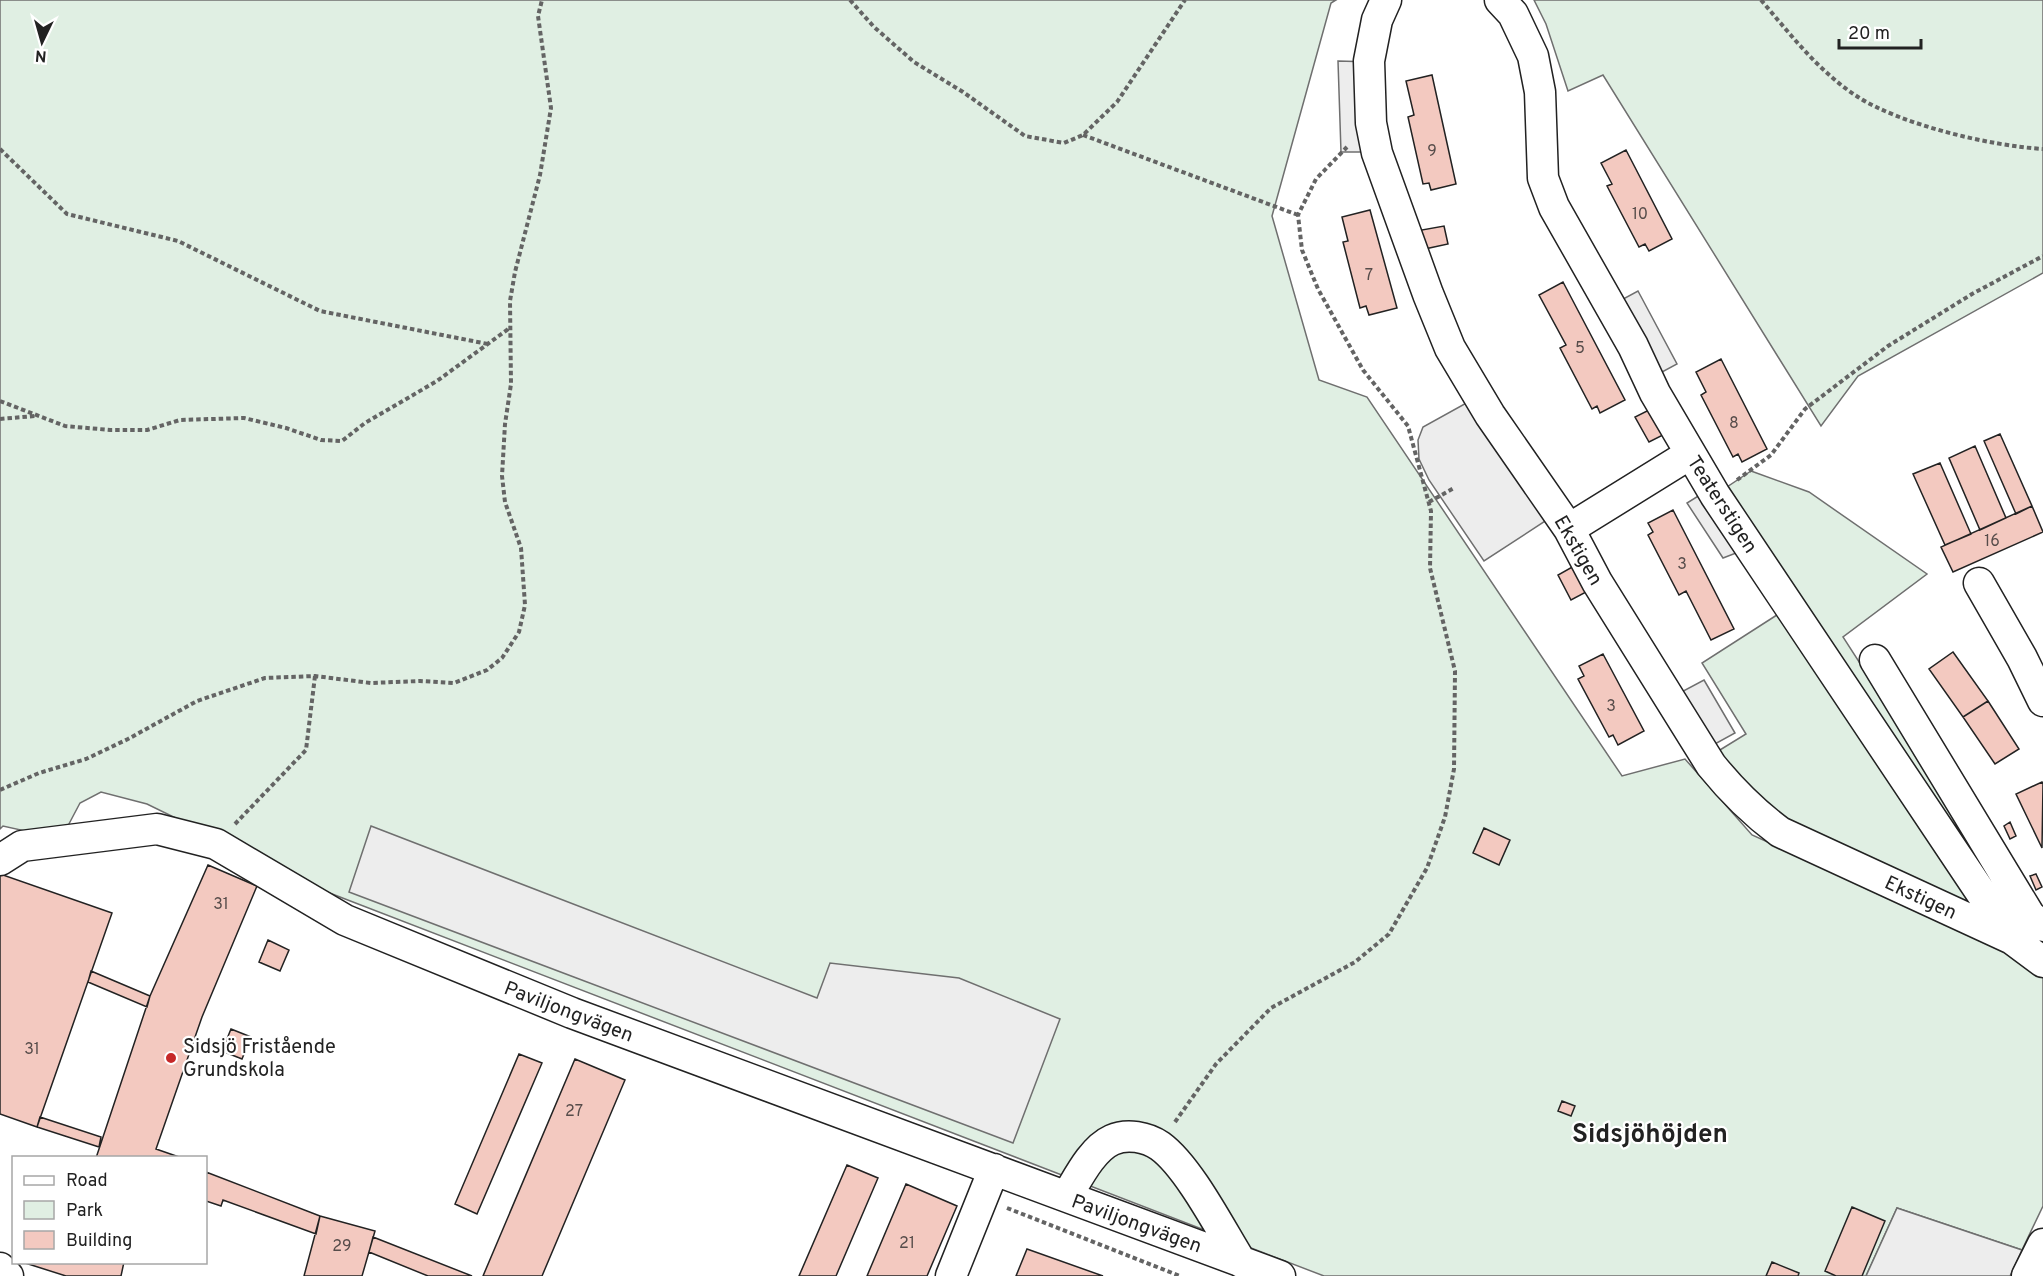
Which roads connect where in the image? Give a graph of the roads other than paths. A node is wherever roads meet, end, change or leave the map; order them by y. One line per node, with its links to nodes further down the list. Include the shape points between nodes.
1 (1386, 0): 4 (street, Ekstigen, via 1377,20 1369,61 1371,123 1377,153 1449,348 1490,415)
2 (1500, 0): 3 (street, Teaterstigen, via 1513,14 1533,56 1540,92 1543,178 1554,207)
3 (1690, 454): 4 (street); 9 (street, Teaterstigen, via 1715,495)
4 (1569, 528): 9 (street, Ekstigen, via 1597,582 1711,765 1748,807 1780,832)
5 (1979, 583): 7 (street)
6 (1875, 660): 9 (street)
7 (2043, 701)
8 (0, 860): 11 (street, Paviljongvägen, via 22,846 157,829 216,844 355,924 572,1013)
9 (2028, 927): 10 (street, Teaterstigen)
10 (2043, 962)
11 (993, 1169): 12 (street, Paviljongvägen); 17 (street)
12 (1067, 1196): 14 (street, Paviljongvägen); 14 (street, via 1092,1156 1112,1140 1134,1135 1159,1145 1182,1168)
13 (2043, 1244): 19 (street)
14 (1241, 1262): 18 (street, Paviljongvägen)
15 (0, 1268): 16 (street)
16 (8, 1276)
17 (951, 1276)
18 (1280, 1276)
19 (2027, 1276)

